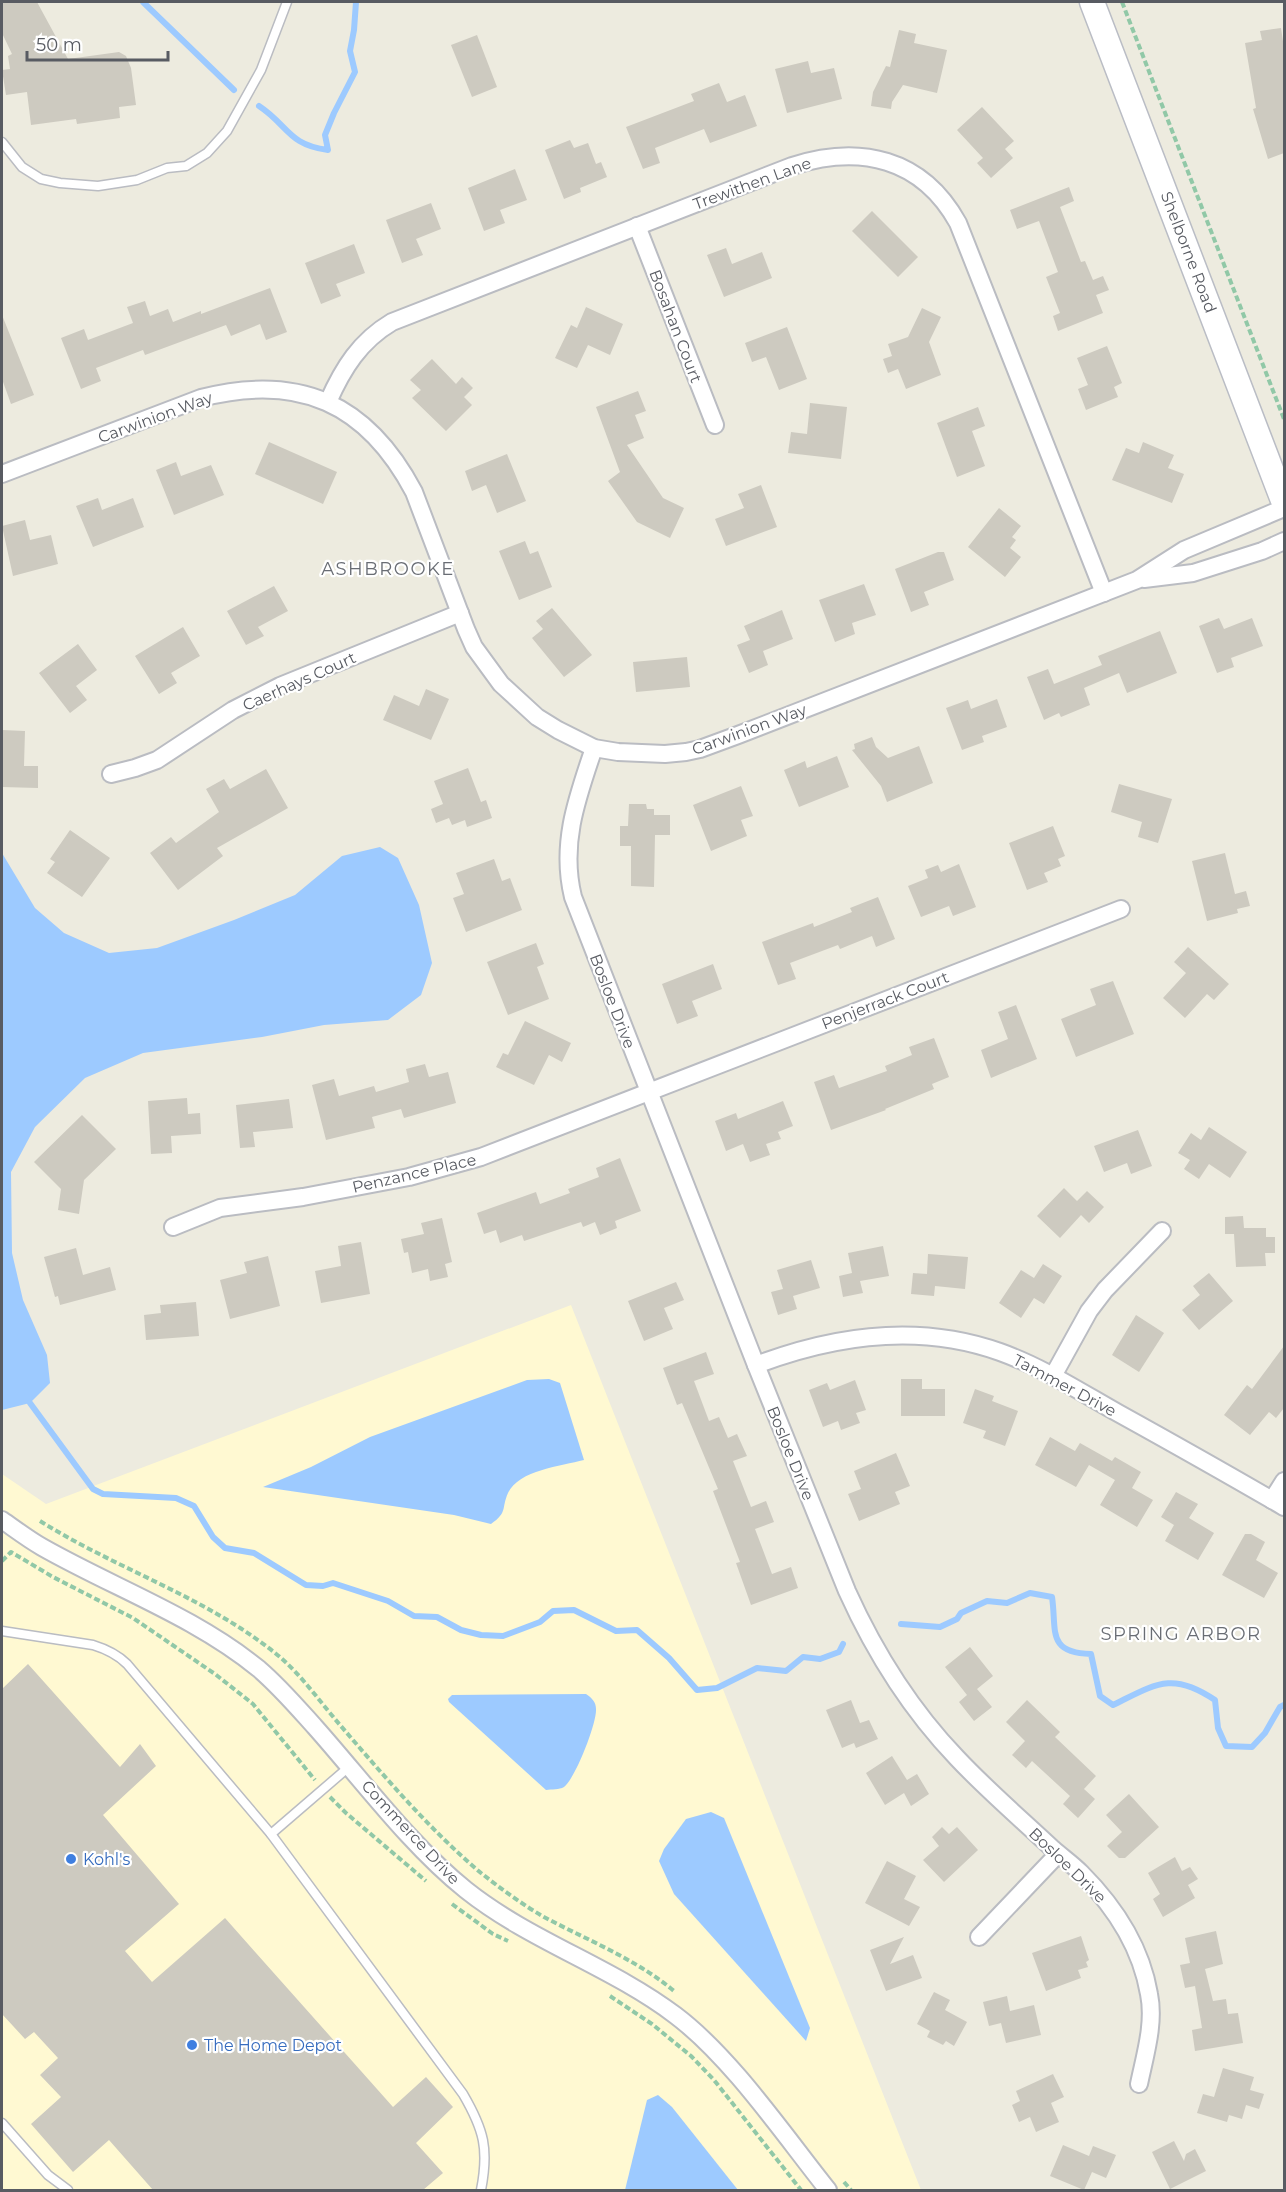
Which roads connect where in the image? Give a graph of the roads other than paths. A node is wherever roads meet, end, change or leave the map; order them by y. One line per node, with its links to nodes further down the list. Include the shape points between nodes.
1 (287, 2): 3 (lane, via 261,70 227,131 207,153 186,166 98,186 60,183 41,179 22,167)
2 (1092, 2): 8 (street, Shelborne Road)
3 (2, 142)
4 (637, 226): 5 (street, Trewithen Lane, via 392,322 354,353); 6 (street, Bosahan Court); 12 (street, Trewithen Lane, via 822,157 876,158 900,167 926,184 948,206 964,236)
5 (328, 402): 7 (street, Carwinion Way, via 307,394 273,390 216,394); 13 (street, Carwinion Way, via 378,439 406,477)
6 (715, 425)
7 (2, 474)
8 (1284, 503)
9 (1284, 508): 11 (street, Carwinion Way, via 1184,550)
10 (1284, 541): 11 (street, Carwinion Way, via 1193,573)
11 (1137, 580): 12 (street, Carwinion Way)
12 (1104, 593): 14 (street, Carwinion Way, via 700,749 665,754)
13 (460, 613): 14 (street, Carwinion Way, via 474,646 501,684 537,717); 15 (street, Caerhays Court, via 280,686 233,710 157,760)
14 (594, 748): 17 (street, Bosloe Drive, via 573,812 568,845 569,880)
15 (111, 774)
16 (1121, 909): 17 (street, Penjerrack Court)
17 (648, 1092): 18 (street, Penzance Place, via 482,1157 409,1177 220,1208); 20 (street, Bosloe Drive)
18 (173, 1227)
19 (1162, 1230): 21 (street, via 1125,1266 1089,1311)
20 (756, 1365): 21 (street, Tammer Drive, via 842,1339 923,1335 999,1352); 28 (street, Bosloe Drive, via 847,1592 886,1669 957,1758)
21 (1053, 1376): 23 (street, Tammer Drive)
22 (1284, 1481): 23 (street)
23 (1278, 1503)
24 (2, 1520): 26 (street, Commerce Drive, via 41,1547 165,1610 240,1654 284,1691)
25 (2, 1631): 27 (lane, via 93,1645 119,1656)
26 (350, 1766): 27 (lane); 34 (street, Commerce Drive, via 434,1861 467,1890 524,1929 630,1986 685,2024 730,2070)
27 (271, 1834): 33 (lane, via 471,2107 483,2134 486,2165)
28 (1058, 1854): 29 (street); 30 (street, Bosloe Drive, via 1079,1871 1111,1908 1139,1957 1149,1994 1151,2023)
29 (979, 1937)
30 (1139, 2084)
31 (2, 2123): 32 (lane, via 48,2175)
32 (68, 2190)
33 (481, 2190)
34 (828, 2190)

